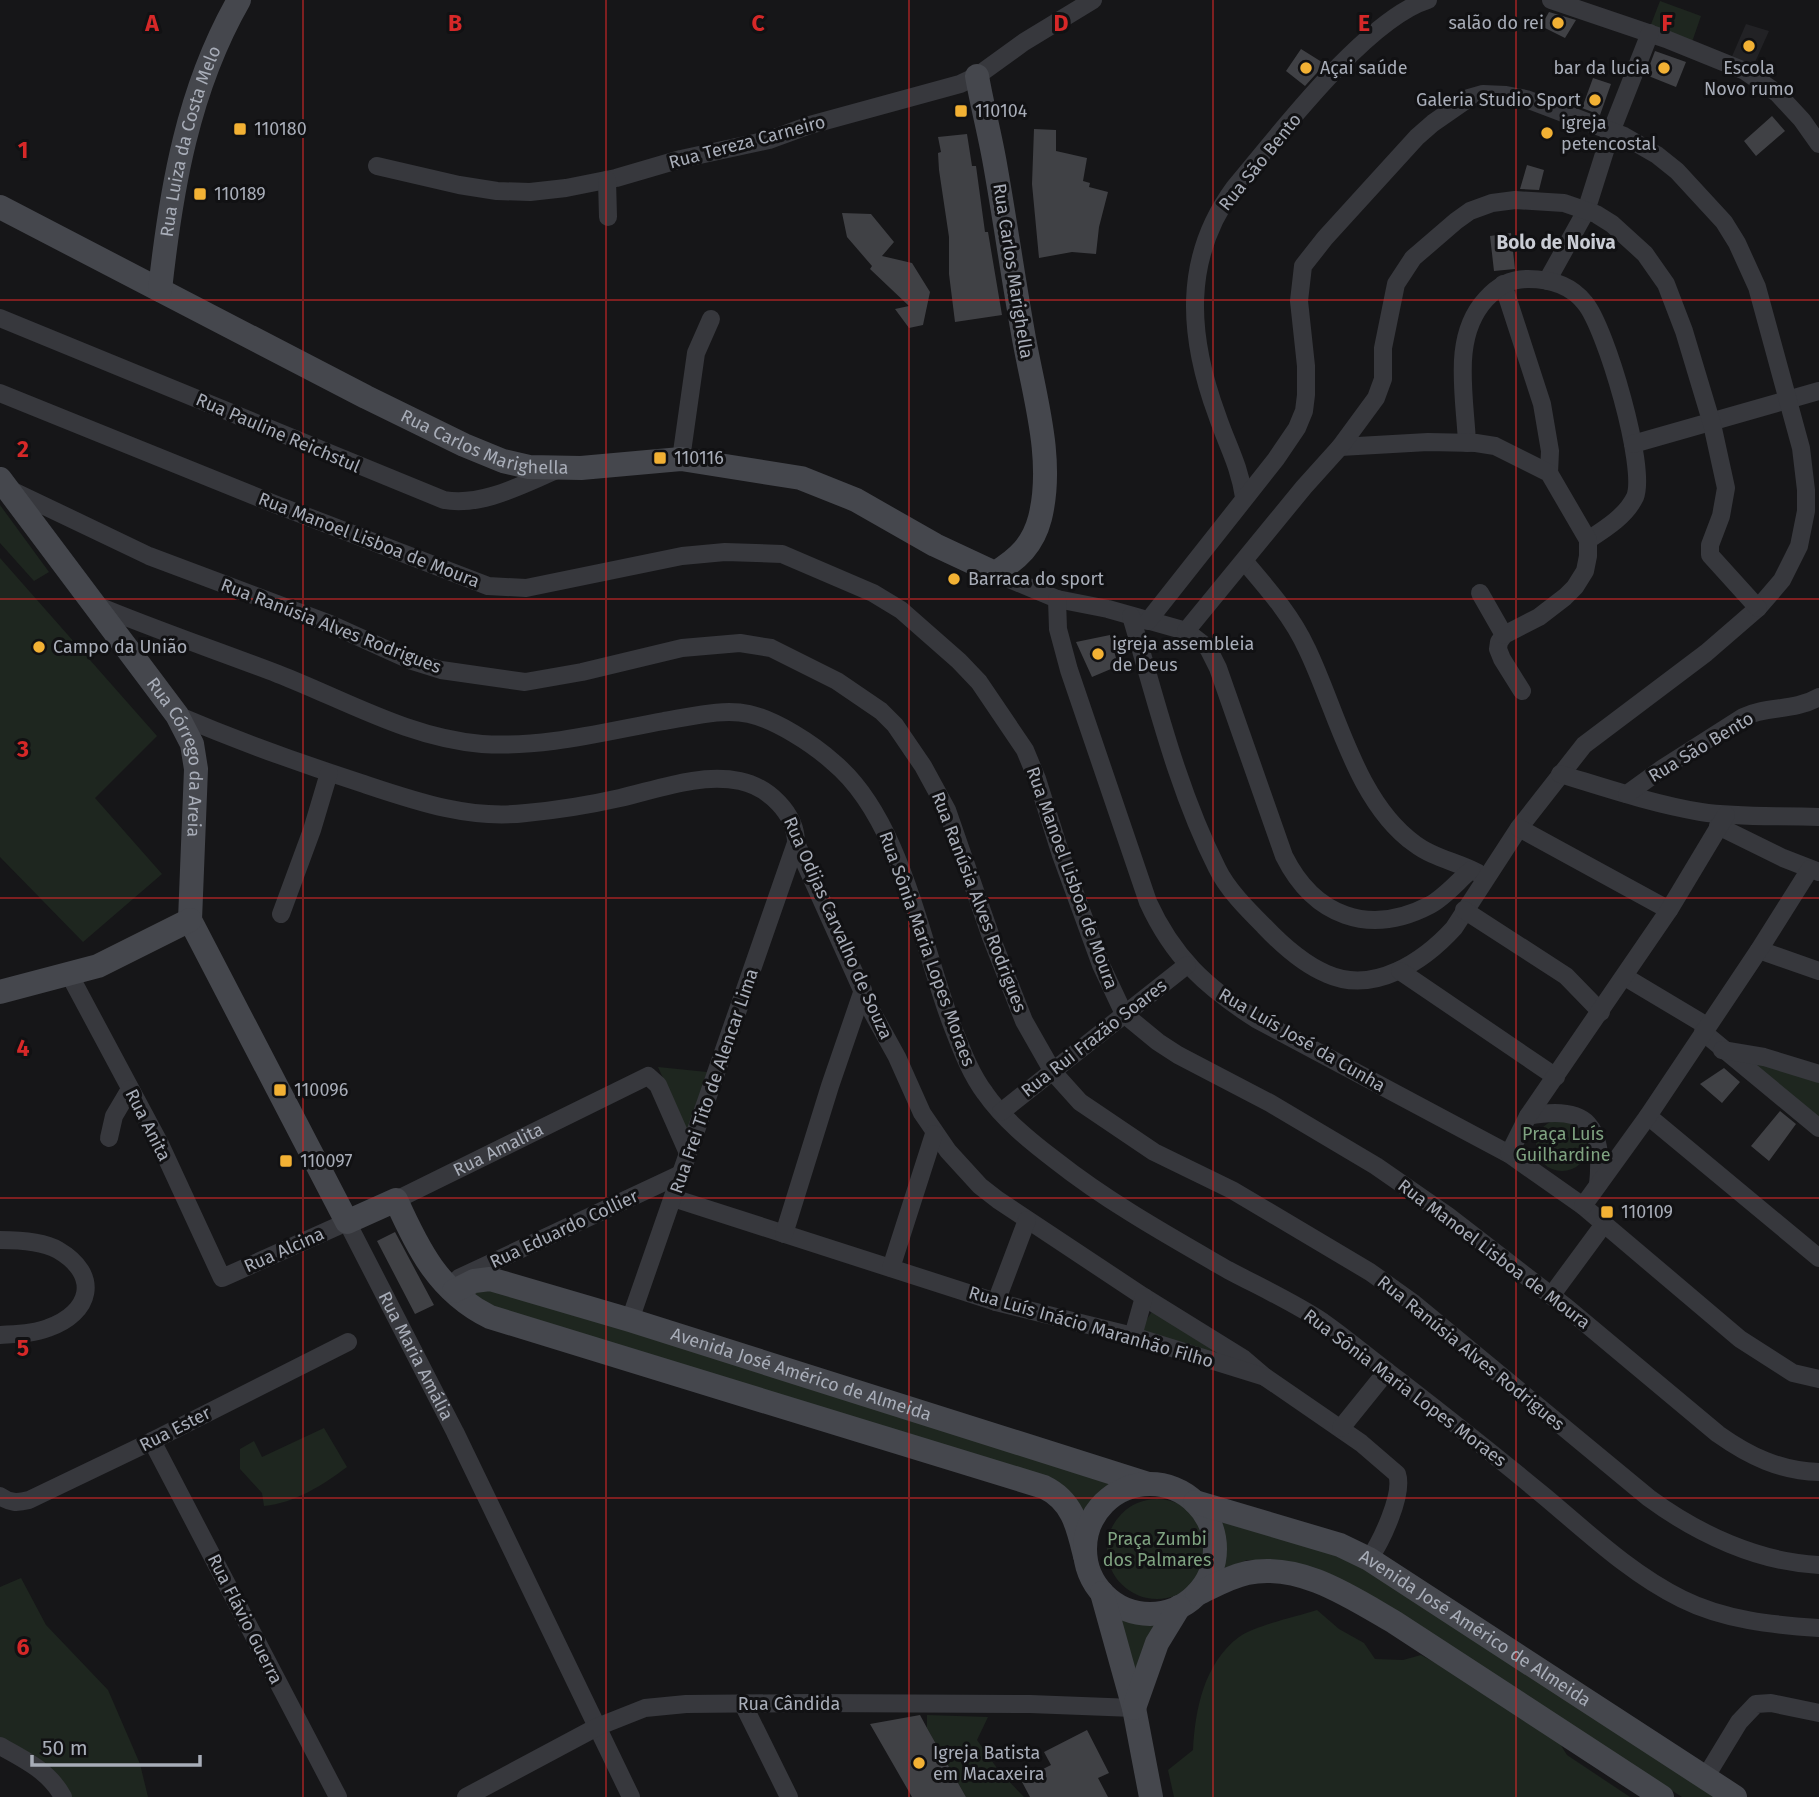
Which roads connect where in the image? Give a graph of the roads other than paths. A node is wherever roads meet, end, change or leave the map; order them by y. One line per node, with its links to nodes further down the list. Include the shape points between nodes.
1 (239, 0): 16 (street, Rua Luiza da Costa Melo, via 214,52 183,139)
2 (1093, 0): 6 (street, Rua Tereza Carneiro)
3 (1428, 0): 30 (street, Rua São Bento, via 1401,12 1344,62 1234,188 1200,251 1194,312 1198,346 1217,418 1238,465)
4 (1551, 0): 5 (street)
5 (1650, 33): 7 (street); 8 (street, via 1752,76 1777,93)
6 (977, 76): 10 (street, Rua Tereza Carneiro, via 769,140); 33 (street, Rua Carlos Marighella, via 1045,464 1040,518 1031,543 1015,561)
7 (1611, 132): 12 (street); 21 (street, via 1669,164 1724,222 1751,269); 30 (street, via 1526,99 1483,94 1457,105 1417,137 1303,266 1298,301 1306,366 1304,411 1288,442)
8 (1819, 144)
9 (377, 166): 10 (street, Rua Tereza Carneiro, via 497,191 530,192)
10 (607, 180): 13 (street)
11 (0, 207): 16 (street, Rua Carlos Marighella)
12 (1586, 211): 14 (street); 22 (street, via 1627,237 1666,284); 25 (street, via 1564,203 1492,203 1463,216 1413,258 1396,284 1376,398)
13 (608, 217)
14 (1548, 281): 15 (street, via 1521,279); 24 (street, via 1578,296 1592,315 1608,351)
15 (1503, 284): 23 (street, via 1476,310 1467,332 1463,360); 28 (street, via 1546,422)
16 (160, 289): 27 (street, Rua Carlos Marighella, via 464,445 515,464)
17 (0, 318): 27 (street, Rua Pauline Reichstul, via 444,500 509,491)
18 (711, 319): 26 (street, via 696,353)
19 (1819, 391): 21 (street)
20 (0, 393): 66 (street, Rua Manoel Lisboa de Moura, via 488,586 526,588 682,556 725,552 782,554 873,593 901,610 959,660 1025,750 1101,965)
21 (1787, 401): 22 (street); 37 (street, via 1801,448 1806,511 1792,565)
22 (1712, 424): 24 (street); 37 (street, via 1726,488 1710,555)
23 (1467, 443): 25 (street); 28 (street, via 1495,446)
24 (1633, 444): 31 (street, via 1638,472 1635,496 1620,516)
25 (1339, 447): 32 (street)
26 (681, 459): 27 (street, Rua Carlos Marighella); 33 (street, Rua Carlos Marighella, via 789,476 828,488)
27 (561, 468)
28 (1549, 473): 31 (street)
29 (4, 484): 36 (street, Rua Córrego da Areia); 69 (street, Rua Ranúsia Alves Rodrigues, via 149,556 442,670 525,682 725,643 771,648 807,664 881,711 923,766 947,810 1024,1021)
30 (1244, 497): 38 (street)
31 (1588, 540): 40 (street, via 1585,571 1575,587 1552,608)
32 (1245, 562): 39 (street); 52 (street, via 1282,606 1307,649 1376,801 1416,846)
33 (995, 573): 35 (street, Rua Carlos Marighella)
34 (1480, 593): 40 (street)
35 (1057, 599): 38 (street, Rua Carlos Marighella); 58 (street, Rua Luís José da Cunha, via 1058,629 1069,670 1148,902)
36 (93, 604): 43 (street, Rua Córrego da Areia); 73 (street, Rua Sônia Maria Lopes Moraes, via 434,737 533,744 734,712 781,727 835,763 879,821 964,1055 984,1093)
37 (1758, 608): 45 (street, via 1665,685 1596,734)
38 (1140, 619): 39 (street, Rua Carlos Marighella); 59 (street, via 1181,783 1218,871 1284,947 1328,975 1359,981)
39 (1186, 631): 52 (street, via 1214,658 1284,856 1316,899 1352,918 1390,921 1432,904)
40 (1504, 635): 41 (street, via 1498,649)
41 (1522, 691)
42 (1819, 697): 46 (street, Rua São Bento, via 1797,707 1743,717)
43 (177, 715): 44 (street, Rua Odijas Carvalho de Souza); 56 (street, Rua Córrego da Areia, via 192,744 196,769)
44 (329, 773): 50 (street, Rua Odijas Carvalho de Souza, via 444,809 509,815 582,806 701,779 741,781 765,792 786,811); 55 (street)
45 (1560, 774): 46 (street); 49 (street)
46 (1627, 794): 48 (street)
47 (1819, 817): 48 (street)
48 (1722, 820): 51 (street, via 1771,853); 54 (street)
49 (1519, 828): 52 (street); 54 (street)
50 (796, 843): 63 (street, Rua Odijas Carvalho de Souza); 79 (street, Rua Frei Tito de Alencar Lima)
51 (1814, 870): 57 (street)
52 (1479, 874): 53 (street)
53 (1464, 910): 59 (street, via 1441,942); 65 (street, via 1566,976)
54 (1669, 910): 62 (street)
55 (281, 914)
56 (190, 920): 61 (street, via 99,966); 87 (street, Rua Maria Amália)
57 (1759, 950): 60 (street); 67 (street)
58 (1187, 965): 66 (street, Rua Rui Frazão Soares); 80 (street, Rua Luís José da Cunha, via 1224,999 1256,1018)
59 (1400, 971): 71 (street)
60 (1819, 971)
61 (69, 974): 64 (street); 72 (street, Rua Anita)
62 (1625, 977): 65 (street); 67 (street)
63 (863, 990): 77 (street, Rua Odijas Carvalho de Souza); 89 (street)
64 (0, 992)
65 (1601, 1012): 71 (street)
66 (1124, 1014): 69 (street, Rua Rui Frazão Soares); 95 (street, Rua Manoel Lisboa de Moura, via 1178,1055 1376,1166)
67 (1705, 1029): 68 (street); 75 (street)
68 (1722, 1049): 70 (street); 76 (street)
69 (1053, 1072): 73 (street, Rua Rui Frazão Soares); 113 (street, Rua Ranúsia Alves Rodrigues, via 1080,1102 1119,1130 1338,1252 1412,1302 1649,1499 1689,1526 1744,1549 1795,1564)
70 (1819, 1074)
71 (1556, 1077): 74 (street)
72 (130, 1089): 78 (street, via 114,1116); 93 (street, Rua Anita)
73 (1001, 1112): 102 (street, Rua Sônia Maria Lopes Moraes, via 1031,1142 1083,1181 1320,1321)
74 (1528, 1116): 80 (street); 82 (street, via 1565,1112 1590,1128 1601,1156)
75 (1648, 1116): 82 (street); 91 (street)
76 (1819, 1128)
77 (934, 1134): 86 (street, Rua Odijas Carvalho de Souza, via 980,1186); 92 (street)
78 (109, 1138)
79 (688, 1153): 81 (street, Rua Frei Tito de Alencar Lima); 84 (street, Rua Amalita, via 650,1076)
80 (1509, 1154): 85 (street, Rua Luís José da Cunha)
81 (681, 1174): 83 (street, Rua Frei Tito de Alencar Lima); 94 (street, Rua Eduardo Collier)
82 (1598, 1188): 85 (street)
83 (673, 1198): 89 (street, Rua Luís Inácio Maranhão Filho); 98 (street, Rua Frei Tito de Alencar Lima)
84 (396, 1200): 87 (street, Rua Amalita); 94 (street, Avenida José Américo de Almeida, via 422,1255)
85 (1583, 1206): 88 (street, Rua Luís José da Cunha)
86 (1027, 1220): 96 (street, Rua Odijas Carvalho de Souza); 97 (street)
87 (347, 1222): 93 (street, Rua Alcina); 120 (street, Rua Maria Amália)
88 (1604, 1224): 95 (street); 104 (street, Rua Luís José da Cunha, via 1740,1339 1793,1373)
89 (784, 1234): 92 (street, Rua Luís Inácio Maranhão Filho)
90 (0, 1240): 99 (street, via 58,1250 76,1263 87,1287 77,1311 58,1324)
91 (1819, 1258)
92 (891, 1268): 97 (street, Rua Luís Inácio Maranhão Filho)
93 (222, 1278)
94 (450, 1288): 98 (street, Avenida José Américo de Almeida, via 490,1279); 111 (street, Avenida José Américo de Almeida, via 480,1312 507,1323 1044,1487 1069,1507)
95 (1551, 1296): 107 (street, Rua Manoel Lisboa de Moura, via 1739,1449 1767,1463)
96 (1144, 1297): 100 (street); 103 (street, Rua Odijas Carvalho de Souza)
97 (996, 1302): 100 (street, Rua Luís Inácio Maranhão Filho)
98 (630, 1320): 108 (street, Avenida José Américo de Almeida)
99 (0, 1335)
100 (1133, 1336): 103 (street, Rua Luís Inácio Maranhão Filho)
101 (348, 1342): 106 (street, Rua Ester)
102 (1387, 1371): 105 (street); 116 (street, Rua Sônia Maria Lopes Moraes, via 1600,1543 1675,1595 1731,1617)
103 (1265, 1377): 105 (street, Rua Luís Inácio Maranhão Filho)
104 (1819, 1379)
105 (1341, 1428): 112 (street, Rua Luís Inácio Maranhão Filho, via 1386,1462 1399,1480 1399,1493)
106 (152, 1441): 109 (street, Rua Ester, via 29,1500 9,1502); 124 (street, Rua Flávio Guerra)
107 (1819, 1472)
108 (1148, 1484): 110 (street, via 1165,1485); 111 (street, via 1130,1487 1100,1507 1086,1539)
109 (0, 1496)
110 (1195, 1502): 112 (street, Avenida José Américo de Almeida, via 1330,1542); 115 (street, via 1213,1530 1216,1547 1211,1572)
111 (1085, 1556): 114 (street)
112 (1369, 1559): 122 (street, Avenida José Américo de Almeida)
113 (1819, 1565)
114 (1102, 1593): 115 (street, via 1139,1613 1159,1613); 118 (street)
115 (1188, 1601): 118 (street, via 1157,1643); 129 (street, via 1230,1578 1262,1571 1319,1582 1394,1622)
116 (1819, 1629)
117 (743, 1704): 118 (street, Rua Cândida); 120 (street, Rua Cândida, via 645,1708); 127 (street)
118 (1133, 1708): 128 (street)
119 (1819, 1713): 122 (street, via 1756,1704 1739,1722)
120 (597, 1727): 125 (street, Rua Cândida); 126 (street, Rua Maria Amália)
121 (0, 1746): 123 (street, via 49,1777)
122 (1705, 1778): 130 (street, Avenida José Américo de Almeida)
123 (63, 1797)
124 (338, 1797)
125 (466, 1797)
126 (631, 1797)
127 (789, 1797)
128 (1151, 1797)
129 (1661, 1797)
130 (1735, 1797)

